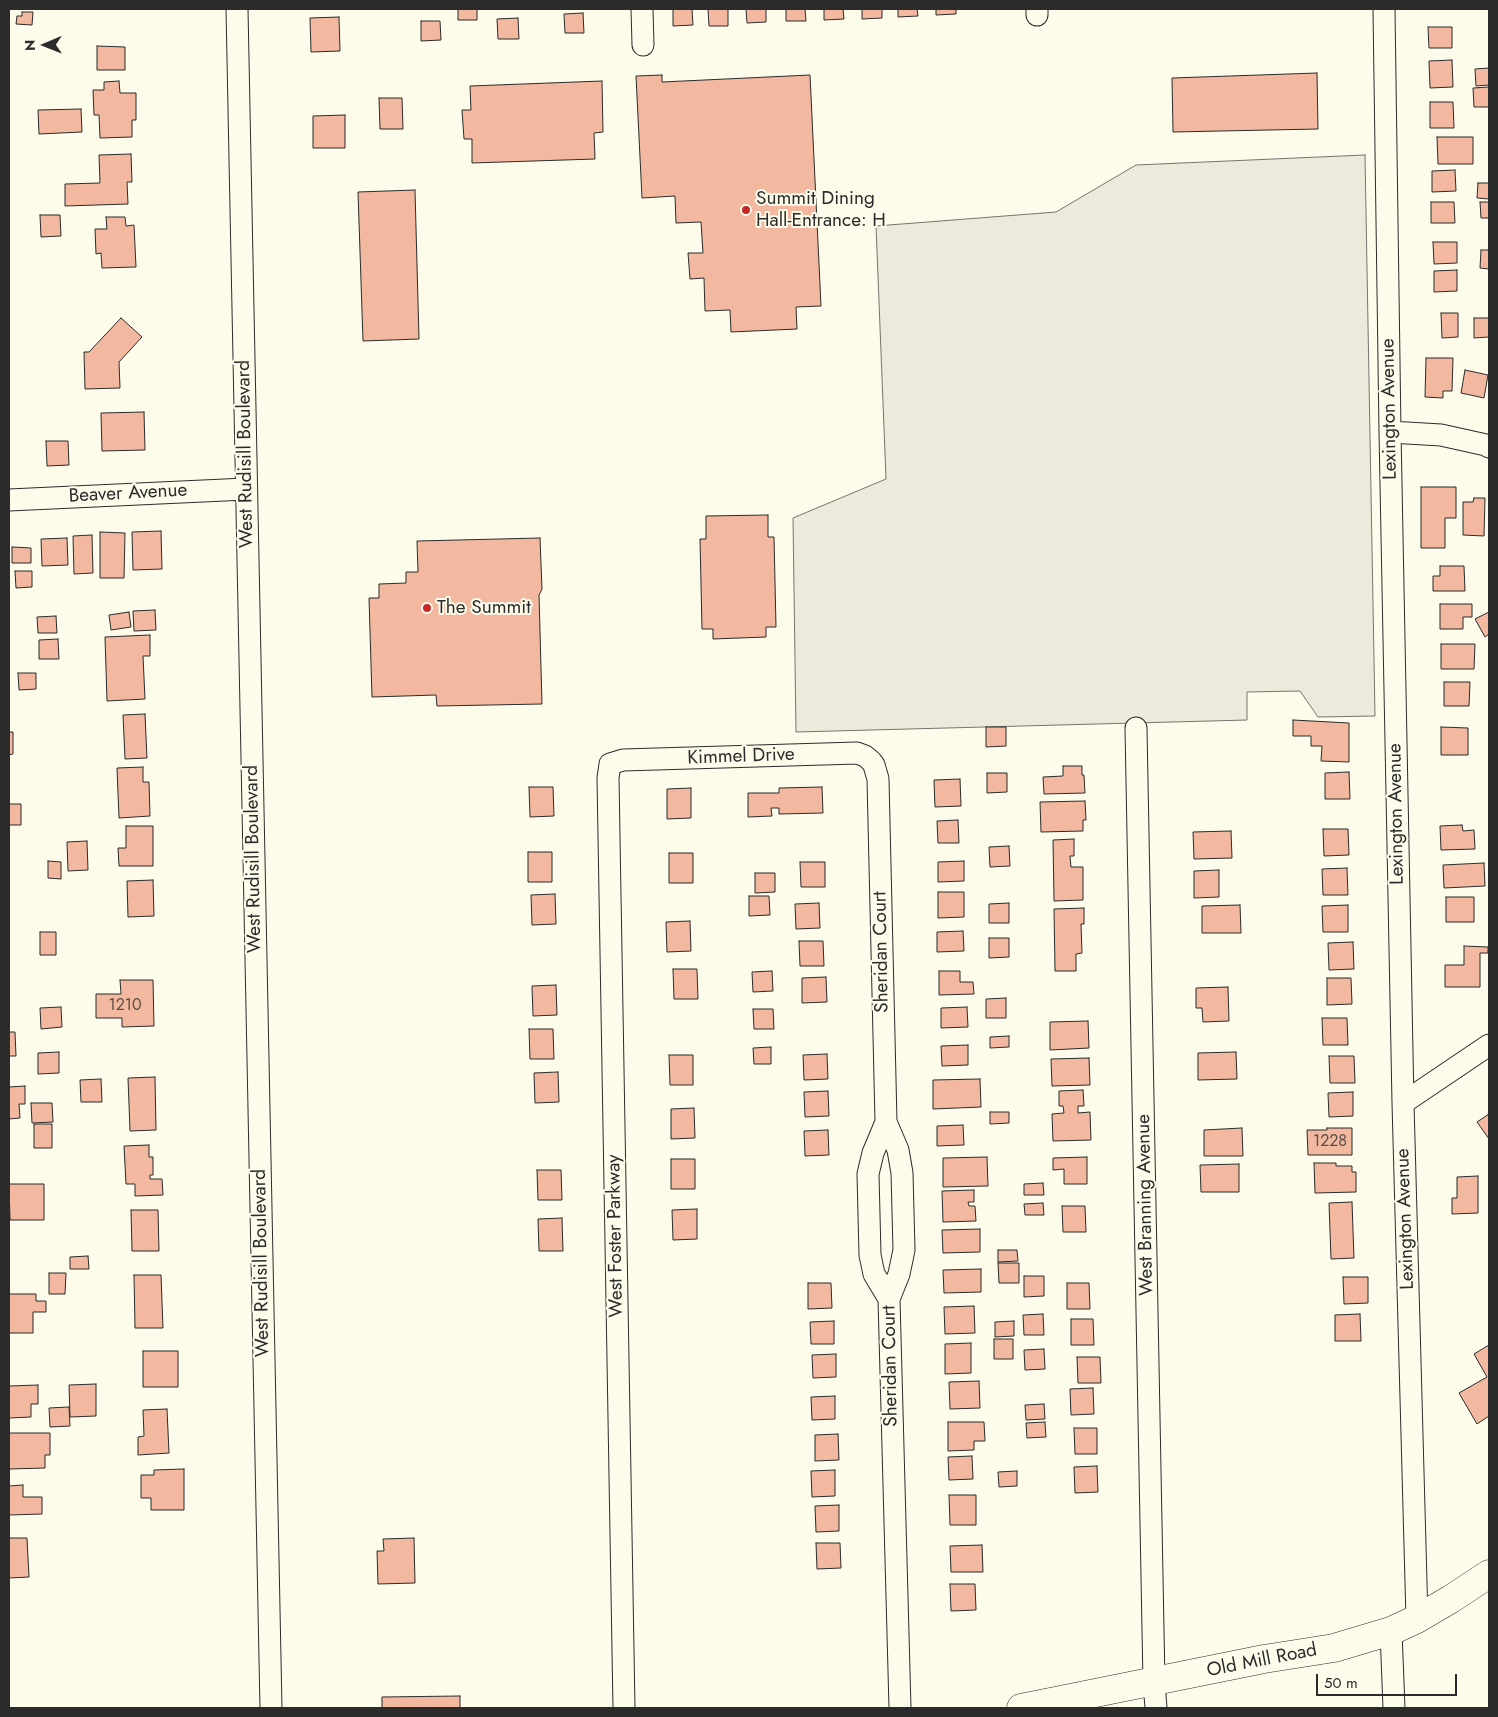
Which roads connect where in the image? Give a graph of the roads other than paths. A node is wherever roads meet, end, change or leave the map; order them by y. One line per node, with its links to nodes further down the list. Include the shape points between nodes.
1 (237, 9): 7 (street, West Rudisill Boulevard)
2 (642, 9): 4 (street)
3 (1384, 9): 5 (street, Lexington Avenue)
4 (643, 45)
5 (1390, 432): 6 (street, via 1441,435); 13 (street, Lexington Avenue)
6 (1489, 447)
7 (246, 489): 8 (street, Beaver Avenue); 21 (street, West Rudisill Boulevard)
8 (9, 500)
9 (1136, 728): 19 (street, West Branning Avenue)
10 (871, 761): 11 (street, Kimmel Drive, via 857,753 623,760); 14 (street, Sheridan Court, via 878,779)
11 (610, 764): 22 (street, West Foster Parkway, via 608,798)
12 (1489, 1045): 13 (street)
13 (1403, 1103): 17 (street, Lexington Avenue)
14 (886, 1122): 15 (street, Sheridan Court, via 898,1150 902,1173 904,1250 900,1274); 15 (street, via 868,1174 870,1254 874,1274)
15 (889, 1299): 23 (street, Sheridan Court)
16 (1489, 1574): 17 (main road, Old Mill Road)
17 (1417, 1619): 18 (main road, Old Mill Road)
18 (1390, 1632): 19 (main road, Old Mill Road, via 1334,1648); 26 (street)
19 (1154, 1682): 20 (main road, Old Mill Road); 25 (street, West Branning Avenue)
20 (1079, 1703): 24 (main road, Old Mill Road)
21 (271, 1708)
22 (624, 1708)
23 (900, 1708)
24 (1021, 1708)
25 (1156, 1708)
26 (1394, 1708)

